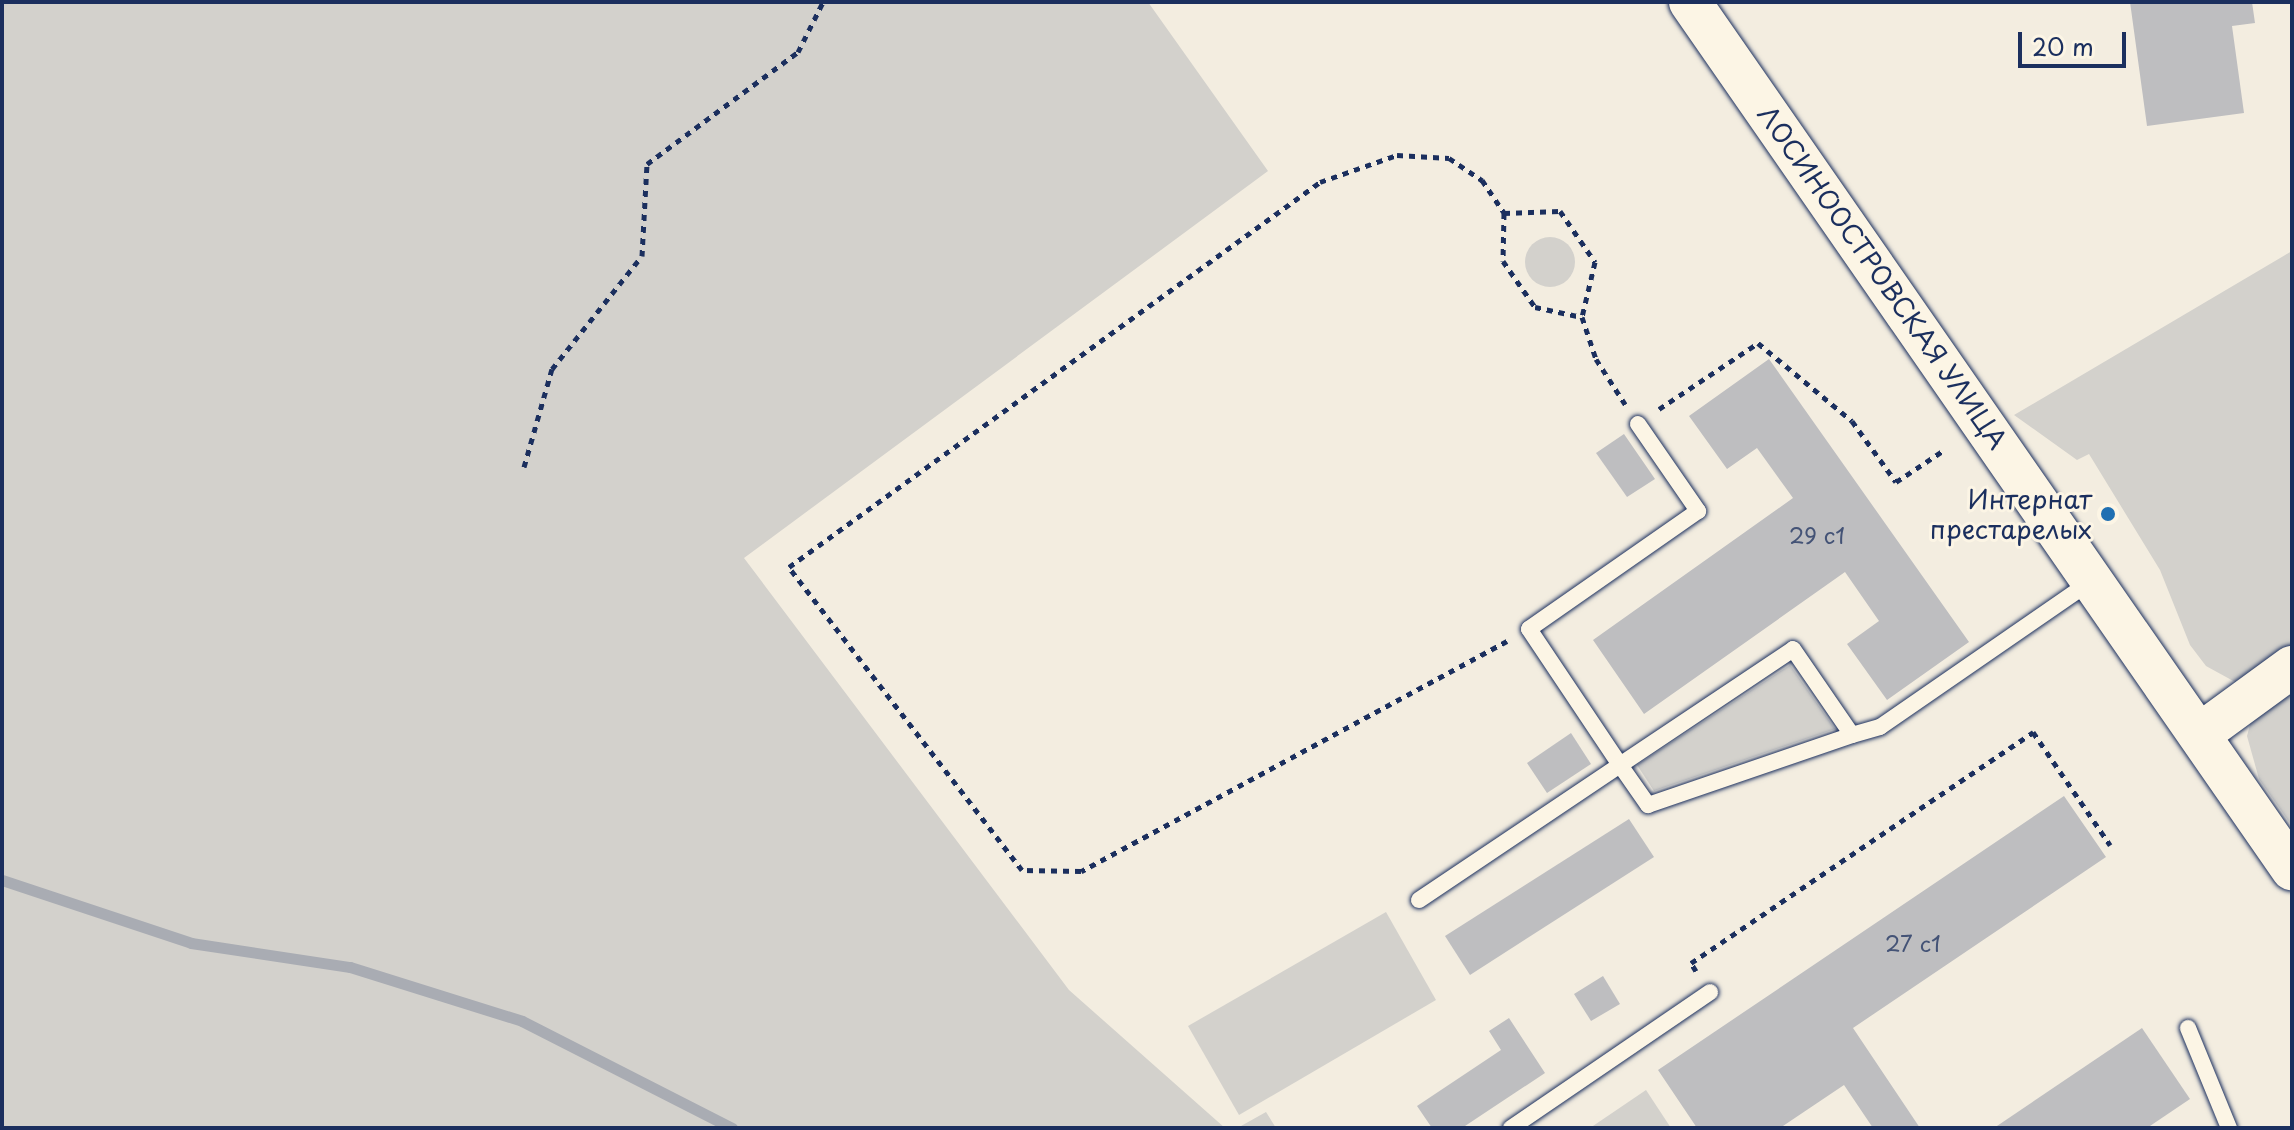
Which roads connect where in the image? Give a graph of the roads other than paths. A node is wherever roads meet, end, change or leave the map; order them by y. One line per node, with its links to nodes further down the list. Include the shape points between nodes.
1 (1690, 2): 3 (street, ЛОСИНООСТРОВСКАЯ УЛИЦА)
2 (1638, 424): 7 (lane, via 1698,511 1529,629)
3 (2094, 579): 5 (street, ЛОСИНООСТРОВСКАЯ УЛИЦА); 6 (lane, via 1880,727)
4 (2292, 667): 5 (street)
5 (2200, 734): 8 (street, ЛОСИНООСТРОВСКАЯ УЛИЦА)
6 (1852, 735): 7 (lane, via 1648,805); 7 (lane, via 1793,649)
7 (1620, 765): 9 (lane)
8 (2292, 869)
9 (1419, 900)
10 (1710, 992): 12 (lane)
11 (2188, 1028): 13 (lane)
12 (1511, 1128)
13 (2229, 1128)

